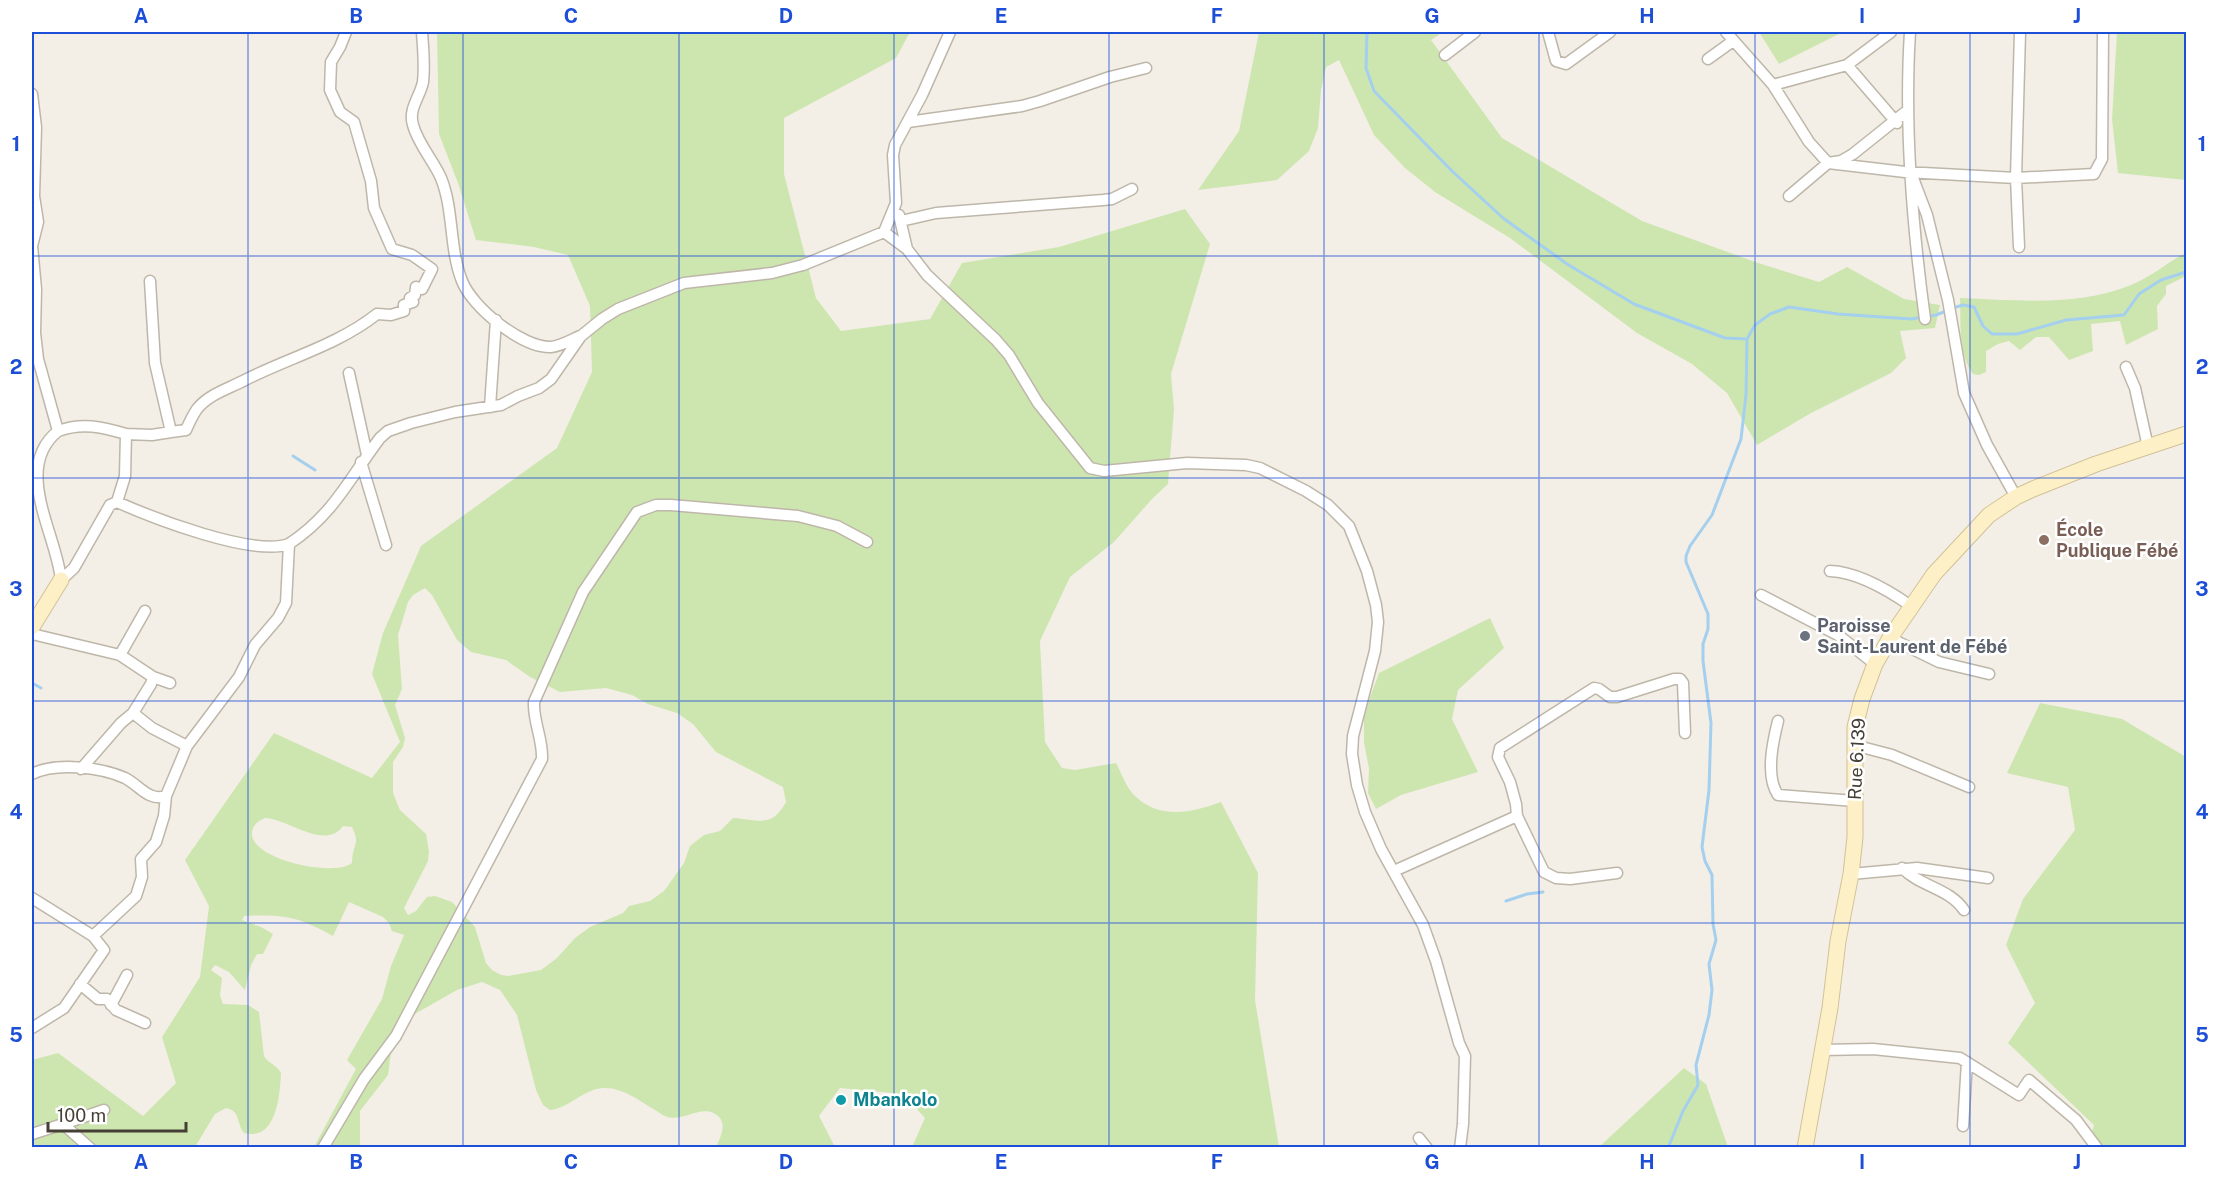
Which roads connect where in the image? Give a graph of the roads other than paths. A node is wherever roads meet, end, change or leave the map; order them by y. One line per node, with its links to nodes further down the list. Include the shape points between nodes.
1 (346, 32): 40 (street, via 330,62 330,90 340,112 354,122 371,181 374,208 392,249 412,255 432,269 422,289 416,287 410,298 412,303 404,305 404,311 377,314 330,343 222,390 198,409 186,430)
2 (422, 32): 34 (street, via 423,81 412,109 412,126 441,178 463,283)
3 (950, 32): 20 (street)
4 (1475, 32): 13 (street)
5 (1548, 32): 6 (street, via 1556,61 1566,64)
6 (1610, 32)
7 (1726, 32): 12 (street)
8 (1891, 32): 15 (street)
9 (1910, 32): 19 (street)
10 (2020, 32): 24 (street)
11 (2103, 32): 24 (street, via 2102,159 2094,174)
12 (1733, 41): 14 (street); 17 (street)
13 (1445, 55)
14 (1708, 59)
15 (1847, 65): 17 (street); 21 (street)
16 (1146, 68): 20 (street, via 1022,106)
17 (1773, 85): 22 (street, via 1809,142)
18 (32, 93): 39 (street, via 38,222 32,246 35,333 40,368)
19 (1908, 110): 21 (street); 23 (street)
20 (908, 122): 27 (street, via 893,155)
21 (1896, 122): 22 (street, via 1853,154)
22 (1828, 163): 23 (street); 26 (street)
23 (1911, 173): 24 (street); 33 (street, via 1914,241); 46 (street, via 1927,215 1964,393 1986,446)
24 (2016, 178): 30 (street)
25 (1132, 189): 28 (street, via 1112,199 936,213)
26 (1789, 196)
27 (896, 203): 28 (street); 29 (street)
28 (901, 221): 31 (street)
29 (885, 232): 31 (street); 35 (street, via 785,270 684,283 618,309)
30 (2019, 247)
31 (908, 249): 76 (street, via 927,275 996,340 1038,403 1090,468 1104,471 1187,463 1260,468 1328,505 1349,526 1367,571 1378,622 1352,754 1365,812)
32 (150, 281): 40 (street, via 155,363)
33 (1925, 319)
34 (496, 320): 35 (street, via 510,332 544,347); 38 (street)
35 (581, 336): 38 (street, via 539,388)
36 (2126, 367): 43 (street, via 2135,388)
37 (349, 373): 45 (street)
38 (490, 407): 45 (street, via 455,412 388,431)
39 (58, 431): 41 (street, via 84,425); 44 (street)
40 (171, 432): 41 (street)
41 (126, 434): 47 (street, via 124,476)
42 (2187, 434): 43 (street, Rue 6.139)
43 (2148, 447): 46 (street, Rue 6.139)
44 (36, 451): 52 (street, via 43,515)
45 (364, 459): 49 (street, via 330,510); 50 (street)
46 (2016, 497): 54 (street, Rue 6.139, via 1989,515 1953,552)
47 (117, 502): 49 (street, via 156,520 243,543 269,548); 52 (street, via 110,505 74,568)
48 (867, 542): 96 (street, via 837,526 798,516 671,505 656,505 637,512 583,592 534,702 542,759 396,1036 364,1079)
49 (289, 544): 68 (street, via 286,603 255,645 239,677)
50 (386, 545)
51 (1830, 571): 54 (street, via 1887,590)
52 (61, 580): 56 (street)
53 (1761, 595): 60 (street, via 1838,635)
54 (1911, 606): 58 (street, Rue 6.139)
55 (145, 611): 59 (street)
56 (32, 627)
57 (32, 634): 59 (street)
58 (1890, 638): 60 (street, Rue 6.139); 61 (street, via 1940,662)
59 (120, 655): 62 (street)
60 (1875, 664): 67 (street, Rue 6.139, via 1862,699)
61 (1989, 674)
62 (153, 677): 63 (street); 64 (street)
63 (170, 683)
64 (133, 713): 68 (street); 69 (street)
65 (1778, 721): 73 (street, via 1771,754 1773,784 1778,795)
66 (1685, 733): 74 (street, via 1680,679 1611,697 1594,688 1500,748 1498,757 1510,782)
67 (1854, 745): 71 (street, via 1930,769); 73 (street, Rue 6.139)
68 (187, 746): 72 (street)
69 (81, 769): 70 (street, via 53,767); 72 (street, via 112,774 157,798)
70 (32, 774)
71 (1970, 787)
72 (166, 796): 82 (street, via 156,843 141,858 142,877 136,896)
73 (1855, 801): 78 (street, Rue 6.139)
74 (1516, 816): 76 (street); 77 (street, via 1544,872 1550,876 1570,879)
75 (1902, 868): 78 (street); 79 (street); 81 (street, via 1953,897)
76 (1394, 871): 98 (street, via 1423,925 1465,1056)
77 (1617, 873)
78 (1851, 874): 88 (street, Rue 6.139)
79 (1988, 878)
80 (32, 898): 82 (street)
81 (1964, 910)
82 (93, 936): 84 (street, via 104,950)
83 (127, 975): 85 (street)
84 (80, 984): 85 (street); 87 (street, via 64,1008)
85 (111, 1005): 86 (street)
86 (145, 1023)
87 (32, 1028)
88 (1822, 1050): 89 (street, via 1874,1049 1951,1056); 99 (street, Rue 6.139)
89 (1967, 1062): 92 (street); 100 (street, via 2019,1095 2029,1080 2076,1120)
90 (104, 1110): 91 (street)
91 (63, 1124): 93 (street); 95 (street)
92 (1963, 1126)
93 (32, 1134)
94 (1419, 1138): 97 (street)
95 (90, 1148)
96 (323, 1148)
97 (1427, 1148)
98 (1460, 1148)
99 (1805, 1148)
100 (2097, 1148)

